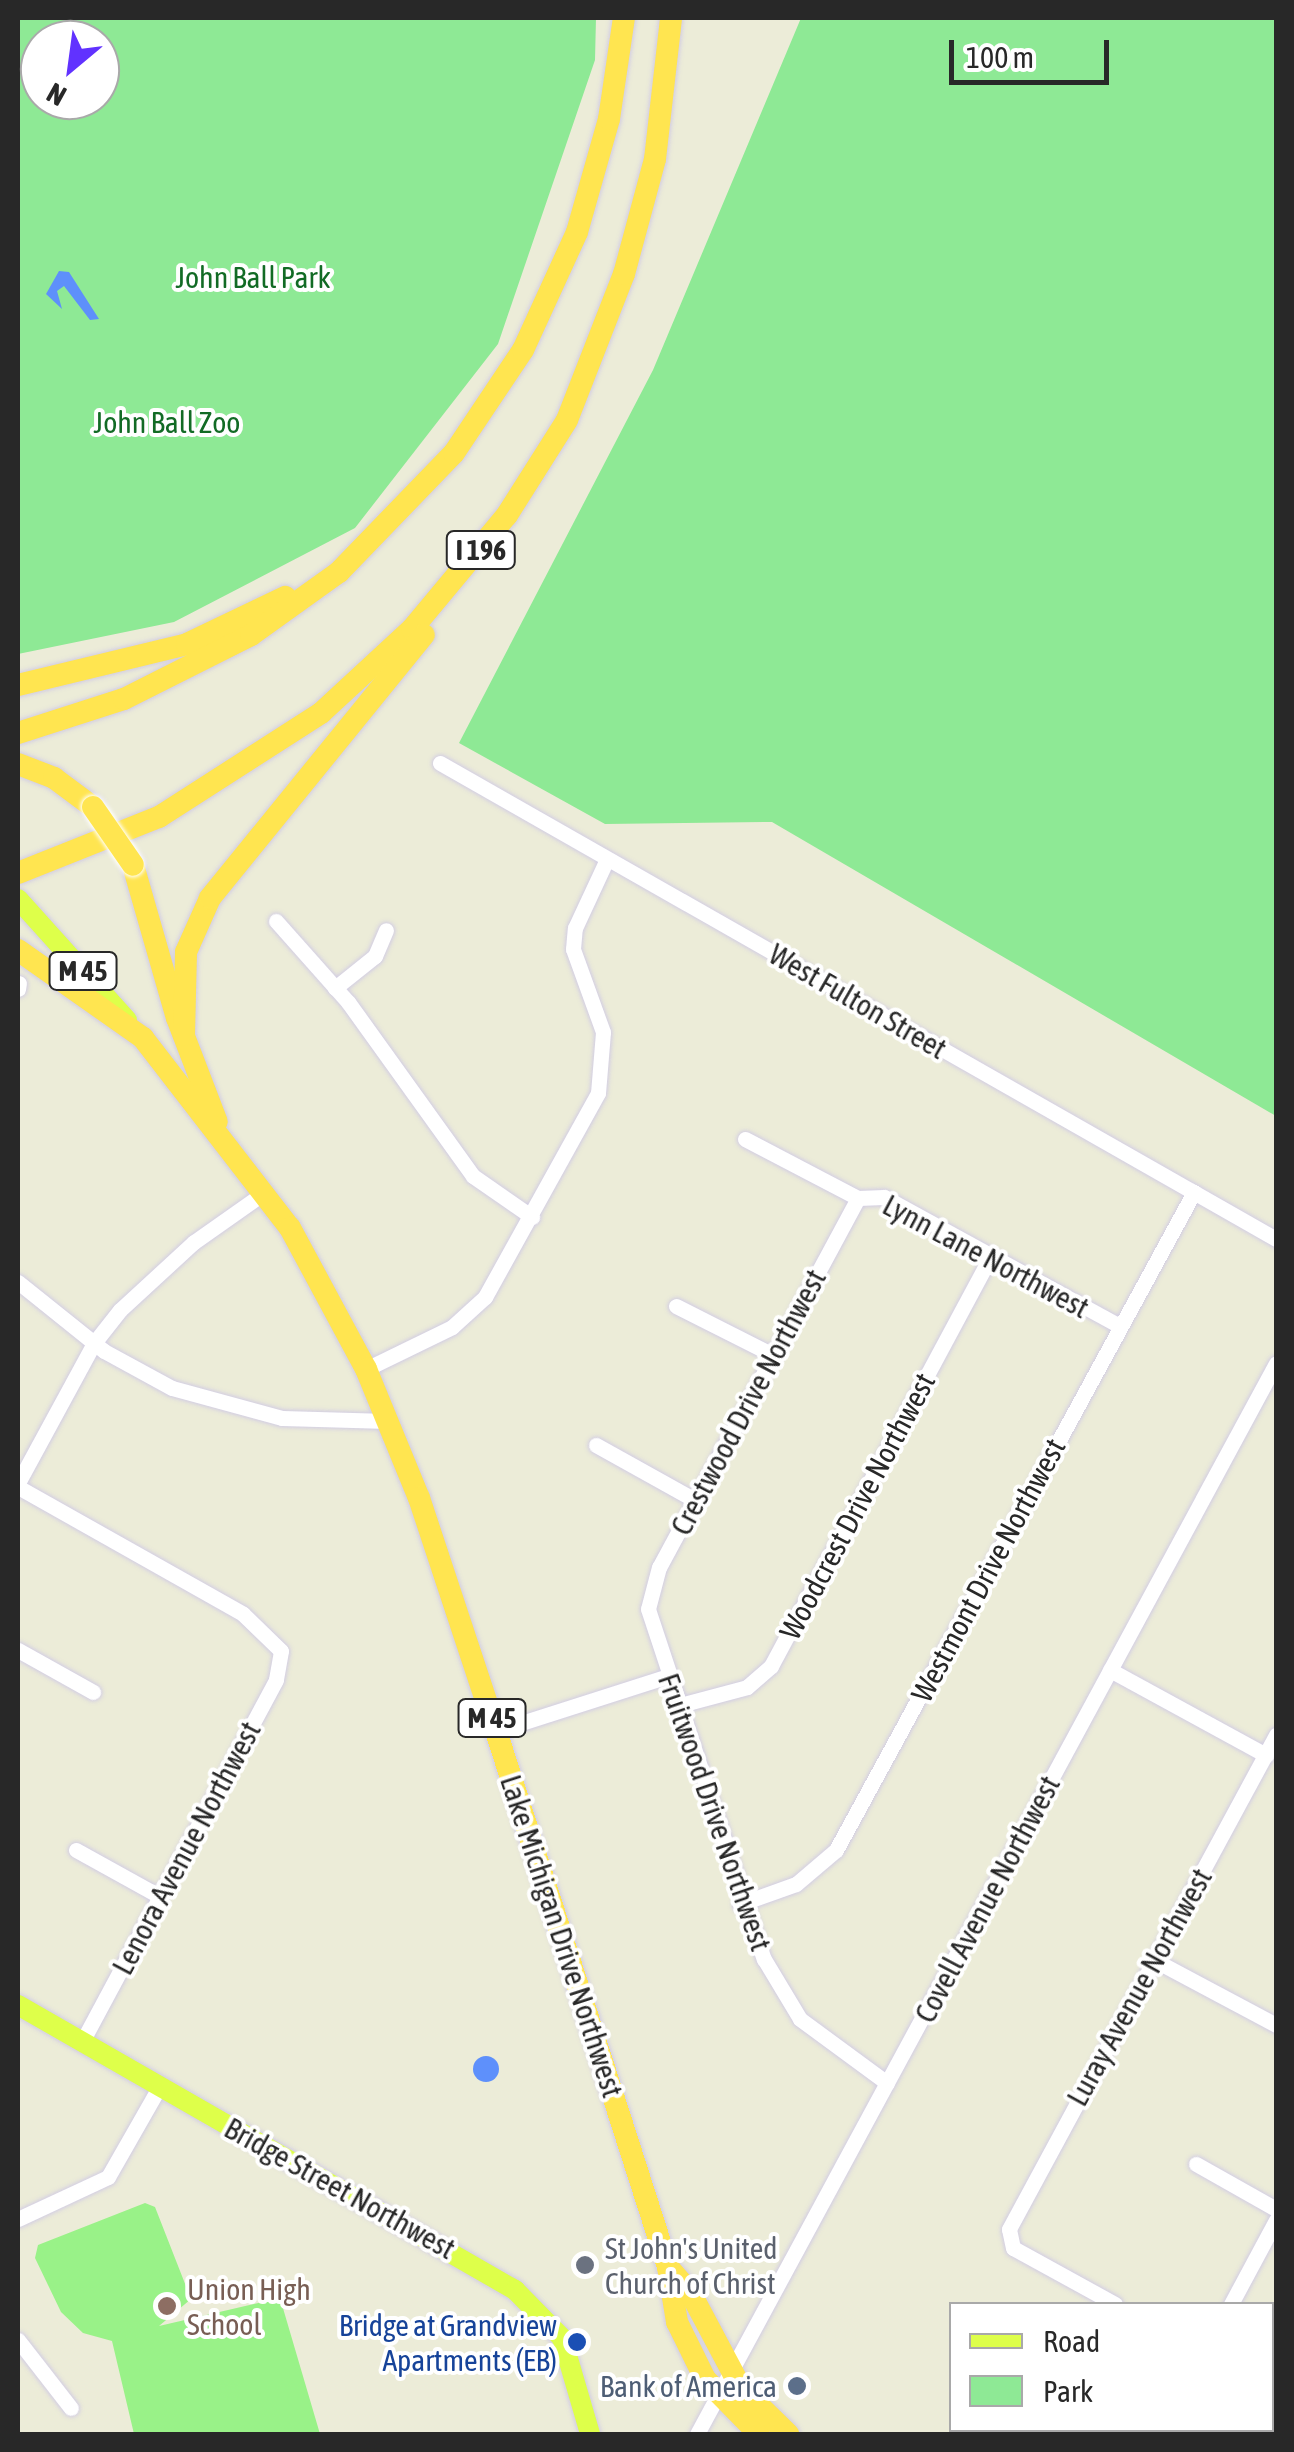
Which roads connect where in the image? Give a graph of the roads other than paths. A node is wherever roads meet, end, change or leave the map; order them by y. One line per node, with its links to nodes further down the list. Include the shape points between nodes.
1 (624, 18): 4 (highway, I 196, via 598,164 554,291 490,406 415,499)
2 (671, 18): 3 (highway, I 196, via 655,160 618,292 567,420)
3 (507, 516): 10 (highway, I 196, via 412,629 295,733 159,817); 16 (highway, via 490,553 210,898 186,952)
4 (364, 548): 5 (highway, via 276,602 187,644); 6 (highway, I 196, via 300,602 213,657 124,699)
5 (18, 686)
6 (18, 733)
7 (440, 762): 9 (street, West Fulton Street)
8 (18, 764): 16 (highway, bridge, via 54,778 93,808 133,864)
9 (607, 859): 21 (street, West Fulton Street); 23 (street, via 575,928 573,948 603,1032 605,1062 598,1093)
10 (18, 873)
11 (20, 902): 17 (main road, Lake Michigan Drive Northwest / M 45)
12 (276, 921): 15 (street)
13 (386, 930): 15 (street, via 375,956)
14 (18, 950): 17 (highway)
15 (335, 988): 23 (street, via 464,1165)
16 (184, 1034): 18 (highway)
17 (142, 1038): 18 (highway, Lake Michigan Drive Northwest / M 45)
18 (220, 1132): 20 (highway, Lake Michigan Drive Northwest / M 45)
19 (745, 1139): 22 (street, Lynn Lane Northwest)
20 (264, 1192): 29 (street, via 140,1288); 32 (highway, Lake Michigan Drive Northwest / M 45)
21 (1194, 1192): 24 (street, West Fulton Street); 28 (street, Westmont Drive Northwest)
22 (858, 1198): 25 (street, Lynn Lane Northwest, via 884,1197); 30 (street, Crestwood Drive Northwest)
23 (532, 1216): 32 (street, via 508,1262 468,1313)
24 (1276, 1238)
25 (990, 1257): 28 (street, Lynn Lane Northwest); 42 (street, Woodcrest Drive Northwest, via 771,1666 747,1687)
26 (18, 1282): 29 (street)
27 (676, 1306): 30 (street)
28 (1120, 1326): 48 (street, Westmont Drive Northwest, via 836,1850 796,1884)
29 (94, 1343): 33 (street, via 206,1400 308,1421); 35 (street)
30 (773, 1354): 36 (street, Crestwood Drive Northwest)
31 (1276, 1363): 39 (street, Covell Avenue Northwest)
32 (366, 1369): 33 (highway, Lake Michigan Drive Northwest / M 45)
33 (388, 1420): 43 (highway, Lake Michigan Drive Northwest / M 45)
34 (596, 1444): 36 (street)
35 (18, 1485): 47 (street, Lenora Avenue Northwest, via 244,1614 281,1651 276,1680)
36 (696, 1500): 37 (street, Crestwood Drive Northwest, via 652,1584)
37 (648, 1609): 40 (street, Fruitwood Drive Northwest)
38 (18, 1650): 41 (street)
39 (1110, 1670): 45 (street); 53 (street, Covell Avenue Northwest)
40 (668, 1676): 42 (street, Fruitwood Drive Northwest); 43 (street)
41 (93, 1692)
42 (680, 1706): 48 (street, Fruitwood Drive Northwest)
43 (496, 1731): 59 (highway, Lake Michigan Drive Northwest / M 45)
44 (1276, 1735): 45 (street, Luray Avenue Northwest)
45 (1266, 1755): 49 (street, Luray Avenue Northwest)
46 (76, 1850): 47 (street)
47 (159, 1896): 52 (street, Lenora Avenue Northwest)
48 (740, 1904): 53 (street, Fruitwood Drive Northwest, via 800,2019)
49 (1154, 1960): 51 (street); 60 (street, Luray Avenue Northwest, via 1022,2201 1008,2240)
50 (18, 2005): 52 (main road, Bridge Street Northwest)
51 (1276, 2026)
52 (82, 2042): 54 (main road, Bridge Street Northwest)
53 (887, 2083): 63 (street, Covell Avenue Northwest)
54 (160, 2086): 57 (street, via 108,2178); 66 (main road, Bridge Street Northwest, via 534,2304 570,2356)
55 (1196, 2164): 56 (street)
56 (1276, 2209)
57 (18, 2219)
58 (1276, 2220): 61 (street)
59 (668, 2267): 63 (highway, Lake Michigan Drive Northwest / M 45, via 680,2276); 64 (highway, Lake Michigan Drive Northwest / M 45, via 677,2322)
60 (1112, 2302)
61 (1232, 2302)
62 (18, 2340): 65 (street)
63 (731, 2372): 64 (street, Covell Avenue Northwest); 69 (highway, Lake Michigan Drive Northwest / M 45)
64 (718, 2394): 67 (street, Covell Avenue Northwest); 68 (highway, Lake Michigan Drive Northwest / M 45)
65 (70, 2408)
66 (590, 2434)
67 (696, 2434)
68 (759, 2434)
69 (788, 2434)

